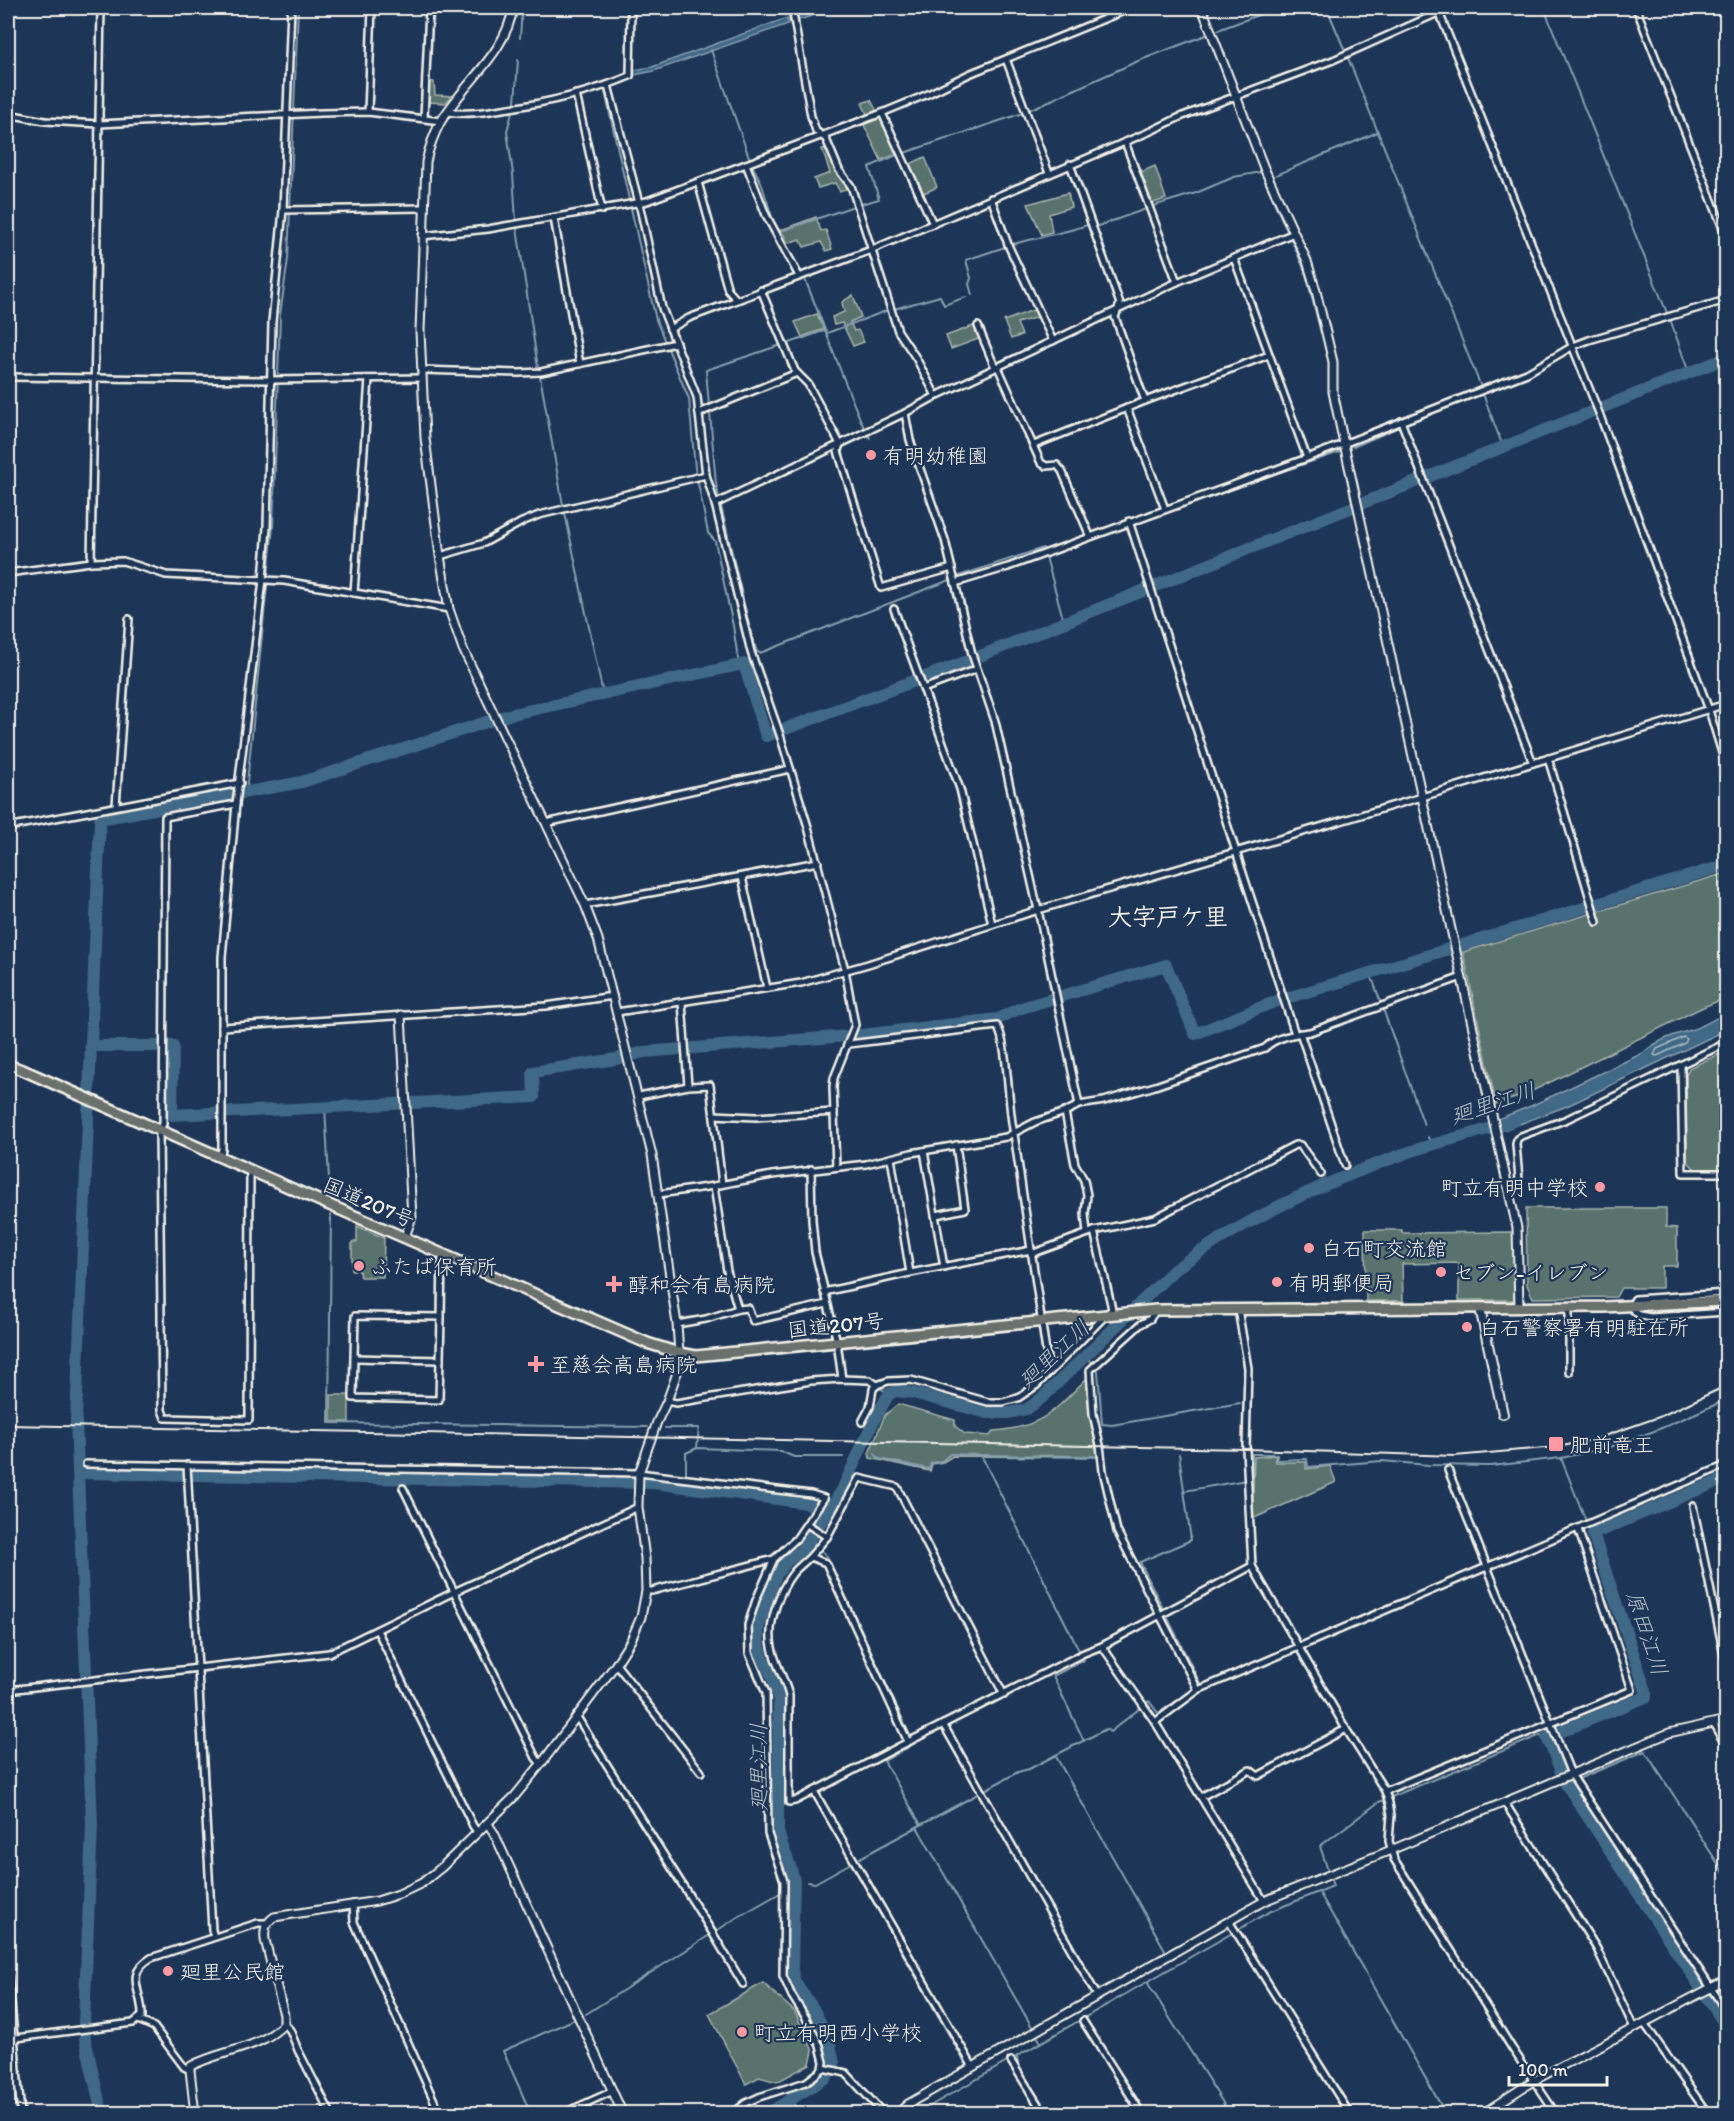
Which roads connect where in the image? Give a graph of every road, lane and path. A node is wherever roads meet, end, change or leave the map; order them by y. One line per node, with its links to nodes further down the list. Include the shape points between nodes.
1 (101, 8): 24 (street)
2 (291, 8): 21 (street)
3 (372, 8): 17 (street)
4 (429, 8): 22 (street)
5 (513, 8): 18 (street, via 498,47)
6 (631, 8): 14 (street, via 630,76)
7 (792, 8): 25 (street, via 811,116)
8 (1131, 8): 13 (street)
9 (1202, 8): 16 (street)
10 (1449, 8): 12 (street)
11 (1636, 8): 40 (street)
12 (1439, 12): 16 (street, via 1333,60); 53 (street)
13 (1006, 59): 19 (street); 29 (street)
14 (608, 85): 15 (street); 32 (street)
15 (576, 94): 18 (street, via 480,112); 35 (street)
16 (1235, 96): 26 (street); 38 (street)
17 (368, 112): 21 (street); 22 (street)
18 (448, 112): 23 (street)
19 (882, 113): 25 (street); 37 (street)
20 (8, 114): 24 (street)
21 (287, 116): 24 (street); 34 (street)
22 (424, 118): 23 (street)
23 (441, 121): 33 (street, via 426,162)
24 (99, 124): 60 (street)
25 (822, 136): 27 (street); 41 (street, via 851,186)
26 (1125, 142): 28 (street); 44 (street)
27 (746, 164): 30 (street); 43 (street, via 766,215)
28 (1070, 165): 29 (street); 48 (street, via 1120,304)
29 (1049, 173): 31 (street)
30 (698, 182): 32 (street); 46 (street, via 728,290)
31 (991, 198): 37 (street); 51 (street)
32 (632, 204): 35 (street); 50 (street)
33 (423, 208): 34 (street); 39 (street)
34 (283, 210): 62 (street, via 272,321)
35 (602, 210): 36 (street)
36 (554, 218): 39 (street); 55 (street)
37 (933, 224): 41 (street)
38 (1294, 232): 42 (street); 70 (street, via 1321,311 1333,362 1333,392)
39 (422, 236): 58 (street)
40 (1726, 236)
41 (871, 250): 43 (street); 63 (street, via 898,331)
42 (1234, 258): 44 (street); 54 (street)
43 (799, 276): 45 (street)
44 (1177, 282): 48 (street)
45 (761, 290): 46 (street); 57 (street)
46 (736, 299): 50 (street)
47 (1726, 300): 53 (street)
48 (1118, 310): 51 (street); 64 (street, via 1115,317)
49 (978, 326): 56 (street)
50 (670, 329): 52 (street)
51 (1053, 341): 56 (street)
52 (670, 344): 55 (street); 66 (street, via 693,383)
53 (1573, 346): 68 (street, via 1527,374); 91 (street)
54 (1269, 355): 64 (street); 72 (street)
55 (580, 364): 58 (street, via 541,372)
56 (998, 367): 63 (street); 71 (street)
57 (797, 373): 66 (street); 69 (street, via 808,384)
58 (421, 374): 61 (street); 78 (street)
59 (8, 377): 60 (street)
60 (94, 378): 62 (street); 79 (street)
61 (369, 379): 62 (street); 84 (street)
62 (272, 380): 82 (street)
63 (936, 396): 67 (street)
64 (1145, 400): 65 (street)
65 (1128, 408): 71 (street); 75 (street)
66 (699, 413): 73 (street)
67 (905, 413): 69 (street); 80 (street, via 910,440)
68 (1401, 421): 70 (street); 93 (street)
69 (840, 444): 74 (street); 80 (street, via 838,451 880,588)
70 (1344, 444): 72 (street); 97 (street)
71 (1034, 445): 77 (street, via 1041,463 1057,465 1062,471)
72 (1307, 458): 75 (street)
73 (703, 475): 74 (street); 78 (street, via 539,515 484,543)
74 (715, 504): 95 (street, via 751,652)
75 (1165, 509): 76 (street)
76 (1129, 521): 77 (street); 102 (street)
77 (1090, 536): 83 (street)
78 (440, 556): 85 (street)
79 (91, 562): 81 (street); 82 (street, via 123,561 166,574)
80 (952, 568): 83 (street)
81 (8, 573)
82 (263, 580): 84 (street); 96 (street)
83 (955, 583): 88 (street)
84 (354, 593): 85 (street)
85 (449, 609): 100 (street, via 463,649)
86 (894, 609): 89 (street)
87 (129, 619): 99 (street)
88 (976, 667): 89 (street); 106 (street, via 995,722)
89 (922, 686): 108 (street, via 960,789)
90 (1726, 704): 91 (street)
91 (1709, 710): 92 (street); 94 (street)
92 (1548, 758): 93 (street); 107 (street)
93 (1533, 763): 97 (street)
94 (1726, 766)
95 (790, 769): 100 (street); 103 (street)
96 (240, 783): 98 (street); 99 (street)
97 (1422, 797): 102 (street); 110 (street)
98 (236, 804): 116 (street, via 222,957); 128 (street, via 165,817 163,1124)
99 (116, 806): 101 (street)
100 (546, 823): 105 (street)
101 (8, 827)
102 (1236, 852): 106 (street); 117 (street)
103 (818, 862): 104 (street); 109 (street)
104 (742, 877): 105 (street); 111 (street)
105 (585, 905): 112 (street)
106 (1038, 910): 108 (street); 124 (street)
107 (1597, 922)
108 (992, 924): 109 (street)
109 (845, 970): 111 (street); 118 (street, via 855,1025)
110 (1462, 977): 117 (street); 142 (street)
111 (767, 988): 113 (street)
112 (613, 996): 114 (street); 115 (street, via 546,1006)
113 (682, 1002): 114 (street); 122 (street)
114 (617, 1012): 123 (street)
115 (401, 1015): 116 (street); 146 (street, via 412,1217)
116 (222, 1027): 132 (street)
117 (1298, 1034): 124 (street, via 1155,1086); 134 (street)
118 (852, 1038): 125 (street, via 834,1078); 129 (street, via 997,1026)
119 (1726, 1043): 121 (street)
120 (8, 1065): 128 (highway, 国道207号)
121 (1681, 1066): 139 (street, via 1683,1173); 142 (street, via 1521,1136 1516,1144 1519,1180)
122 (688, 1086): 123 (street); 127 (street, via 710,1085)
123 (639, 1096): 143 (street)
124 (1079, 1105): 126 (street)
125 (834, 1112): 127 (street, via 756,1117); 135 (street)
126 (1065, 1112): 129 (street); 145 (street, via 1075,1164 1084,1180)
127 (714, 1115): 140 (street)
128 (159, 1130): 132 (highway, 国道207号); 137 (street, via 165,1418 249,1420)
129 (1014, 1134): 130 (street); 147 (street)
130 (956, 1145): 131 (street); 144 (street, via 965,1209)
131 (924, 1151): 133 (street); 144 (street)
132 (220, 1157): 137 (highway, 国道207号)
133 (891, 1158): 135 (street); 150 (street)
134 (1345, 1165)
135 (836, 1167): 136 (street)
136 (811, 1169): 140 (street); 151 (street, via 815,1251)
137 (250, 1171): 146 (highway, 国道207号)
138 (1321, 1173): 145 (street, via 1300,1145 1294,1145 1155,1218)
139 (1726, 1173)
140 (722, 1184): 141 (street)
141 (714, 1186): 143 (street); 160 (street, via 727,1271)
142 (1508, 1187): 155 (street, via 1517,1228)
143 (659, 1194): 166 (street)
144 (936, 1215): 149 (street)
145 (1090, 1232): 147 (street); 163 (street, via 1112,1306)
146 (405, 1236): 148 (highway, 国道207号)
147 (1031, 1252): 149 (street); 165 (street)
148 (442, 1255): 164 (street); 168 (highway, 国道207号)
149 (945, 1267): 150 (street)
150 (910, 1272): 151 (street)
151 (824, 1292): 154 (street)
152 (1726, 1293): 157 (street, via 1635,1299)
153 (1726, 1301): 157 (highway, 国道207号)
154 (827, 1304): 160 (street, via 753,1321 748,1308); 167 (street)
155 (1519, 1307): 156 (highway, 国道207号); 158 (highway, 国道207号)
156 (1569, 1307): 157 (highway, 国道207号); 172 (street)
157 (1630, 1307): 162 (street, via 1639,1315 1650,1317)
158 (1480, 1308): 159 (highway, 国道207号); 176 (main road)
159 (1238, 1309): 161 (highway, 国道207号); 192 (street, via 1248,1368 1246,1458)
160 (738, 1310): 166 (street)
161 (1156, 1310): 163 (highway, 国道207号); 195 (street, via 1090,1370 1102,1471 1115,1525)
162 (1726, 1312)
163 (1108, 1315): 165 (highway, 国道207号); 171 (street)
164 (441, 1317): 169 (street, via 355,1316); 170 (street)
165 (1042, 1322): 167 (highway, 国道207号); 171 (street)
166 (677, 1324): 168 (street)
167 (837, 1342): 168 (highway, 国道207号, via 696,1356); 173 (street)
168 (679, 1353): 175 (street)
169 (354, 1358): 170 (street); 170 (street, via 353,1398 428,1400 439,1400)
170 (440, 1360)
171 (1049, 1372): 174 (street, via 1025,1395 1003,1402 911,1380 888,1381)
172 (1569, 1372)
173 (842, 1379): 174 (street, via 870,1380); 175 (street, via 676,1403)
174 (875, 1387): 177 (street)
175 (667, 1401): 182 (street)
176 (1503, 1414)
177 (862, 1422)
178 (86, 1464): 179 (street)
179 (187, 1465): 182 (street); 201 (street)
180 (1726, 1465): 187 (street)
181 (1448, 1470): 191 (street)
182 (639, 1473): 185 (street); 186 (street, via 824,1498)
183 (403, 1488): 194 (street)
184 (1693, 1506): 200 (street)
185 (638, 1507): 193 (street); 194 (street)
186 (807, 1524): 188 (street); 190 (street)
187 (1578, 1529): 191 (street); 208 (street, via 1632,1690)
188 (827, 1537): 189 (street); 204 (street, via 859,1478 897,1487)
189 (810, 1557): 212 (street, via 826,1563); 217 (street, via 784,1585 770,1635 789,1695 789,1802)
190 (774, 1559): 193 (street); 243 (street, via 748,1625 749,1653 766,1693 768,1834 781,1870 784,1893 783,1976 820,2046)
191 (1486, 1564): 198 (street); 208 (street)
192 (1252, 1566): 195 (street); 198 (street)
193 (646, 1591): 199 (street, via 641,1617)
194 (454, 1592): 196 (street); 214 (street)
195 (1163, 1613): 197 (street); 202 (street)
196 (377, 1630): 201 (street, via 329,1653); 222 (street)
197 (1102, 1646): 204 (street); 207 (street)
198 (1298, 1647): 202 (street); 211 (street)
199 (616, 1664): 205 (street); 215 (street)
200 (1726, 1664)
201 (198, 1668): 203 (street); 228 (street)
202 (1197, 1688): 207 (street)
203 (8, 1690)
204 (1004, 1695): 210 (street)
205 (577, 1717): 214 (street); 231 (street)
206 (1726, 1720): 209 (street)
207 (1155, 1722): 219 (street)
208 (1550, 1723): 216 (street); 218 (street)
209 (1713, 1723): 213 (street); 216 (street, via 1669,1733)
210 (943, 1724): 212 (street); 233 (street)
211 (1346, 1729): 218 (street); 219 (street, via 1258,1776 1250,1770)
212 (910, 1740): 217 (street)
213 (1726, 1746)
214 (541, 1764): 221 (street)
215 (701, 1772)
216 (1574, 1778): 220 (street, via 1555,1781); 232 (street)
217 (814, 1791): 242 (street)
218 (1385, 1792): 223 (street, via 1391,1815)
219 (1202, 1797): 224 (street)
220 (1505, 1803): 223 (street); 239 (street, via 1597,1949)
221 (488, 1824): 222 (street); 246 (street)
222 (478, 1833): 225 (street, via 422,1883 377,1901)
223 (1391, 1850): 224 (street); 245 (street)
224 (1264, 1901): 226 (street)
225 (353, 1904): 227 (street, via 274,1917); 250 (street, via 354,1922)
226 (1229, 1921): 233 (street); 258 (street)
227 (267, 1923): 228 (street); 238 (street, via 265,1940)
228 (214, 1937): 235 (street, via 141,1964 136,1972 142,2008)
229 (8, 1970): 240 (street)
230 (1726, 1980): 232 (street)
231 (742, 1984)
232 (1710, 1990): 234 (street); 237 (street)
233 (1098, 1997): 242 (street)
234 (1726, 2011)
235 (138, 2020): 240 (street); 244 (street, via 154,2027)
236 (1083, 2020): 257 (street)
237 (1644, 2023): 239 (street); 261 (street)
238 (284, 2024): 244 (street, via 263,2040 195,2064); 249 (street)
239 (1635, 2028): 245 (street)
240 (11, 2039): 247 (street)
241 (1011, 2061): 256 (street)
242 (973, 2067): 255 (street)
243 (823, 2068): 253 (street, via 806,2082 759,2097); 254 (street, via 846,2073)
244 (189, 2070): 248 (street)
245 (1533, 2081): 259 (street); 260 (street)
246 (613, 2091): 251 (street); 252 (street)
247 (21, 2114)
248 (195, 2114)
249 (331, 2114)
250 (441, 2114)
251 (562, 2114)
252 (623, 2114)
253 (732, 2114)
254 (884, 2114)
255 (897, 2114)
256 (1044, 2114)
257 (1142, 2114)
258 (1350, 2114)
259 (1482, 2114)
260 (1556, 2114)
261 (1708, 2114)

